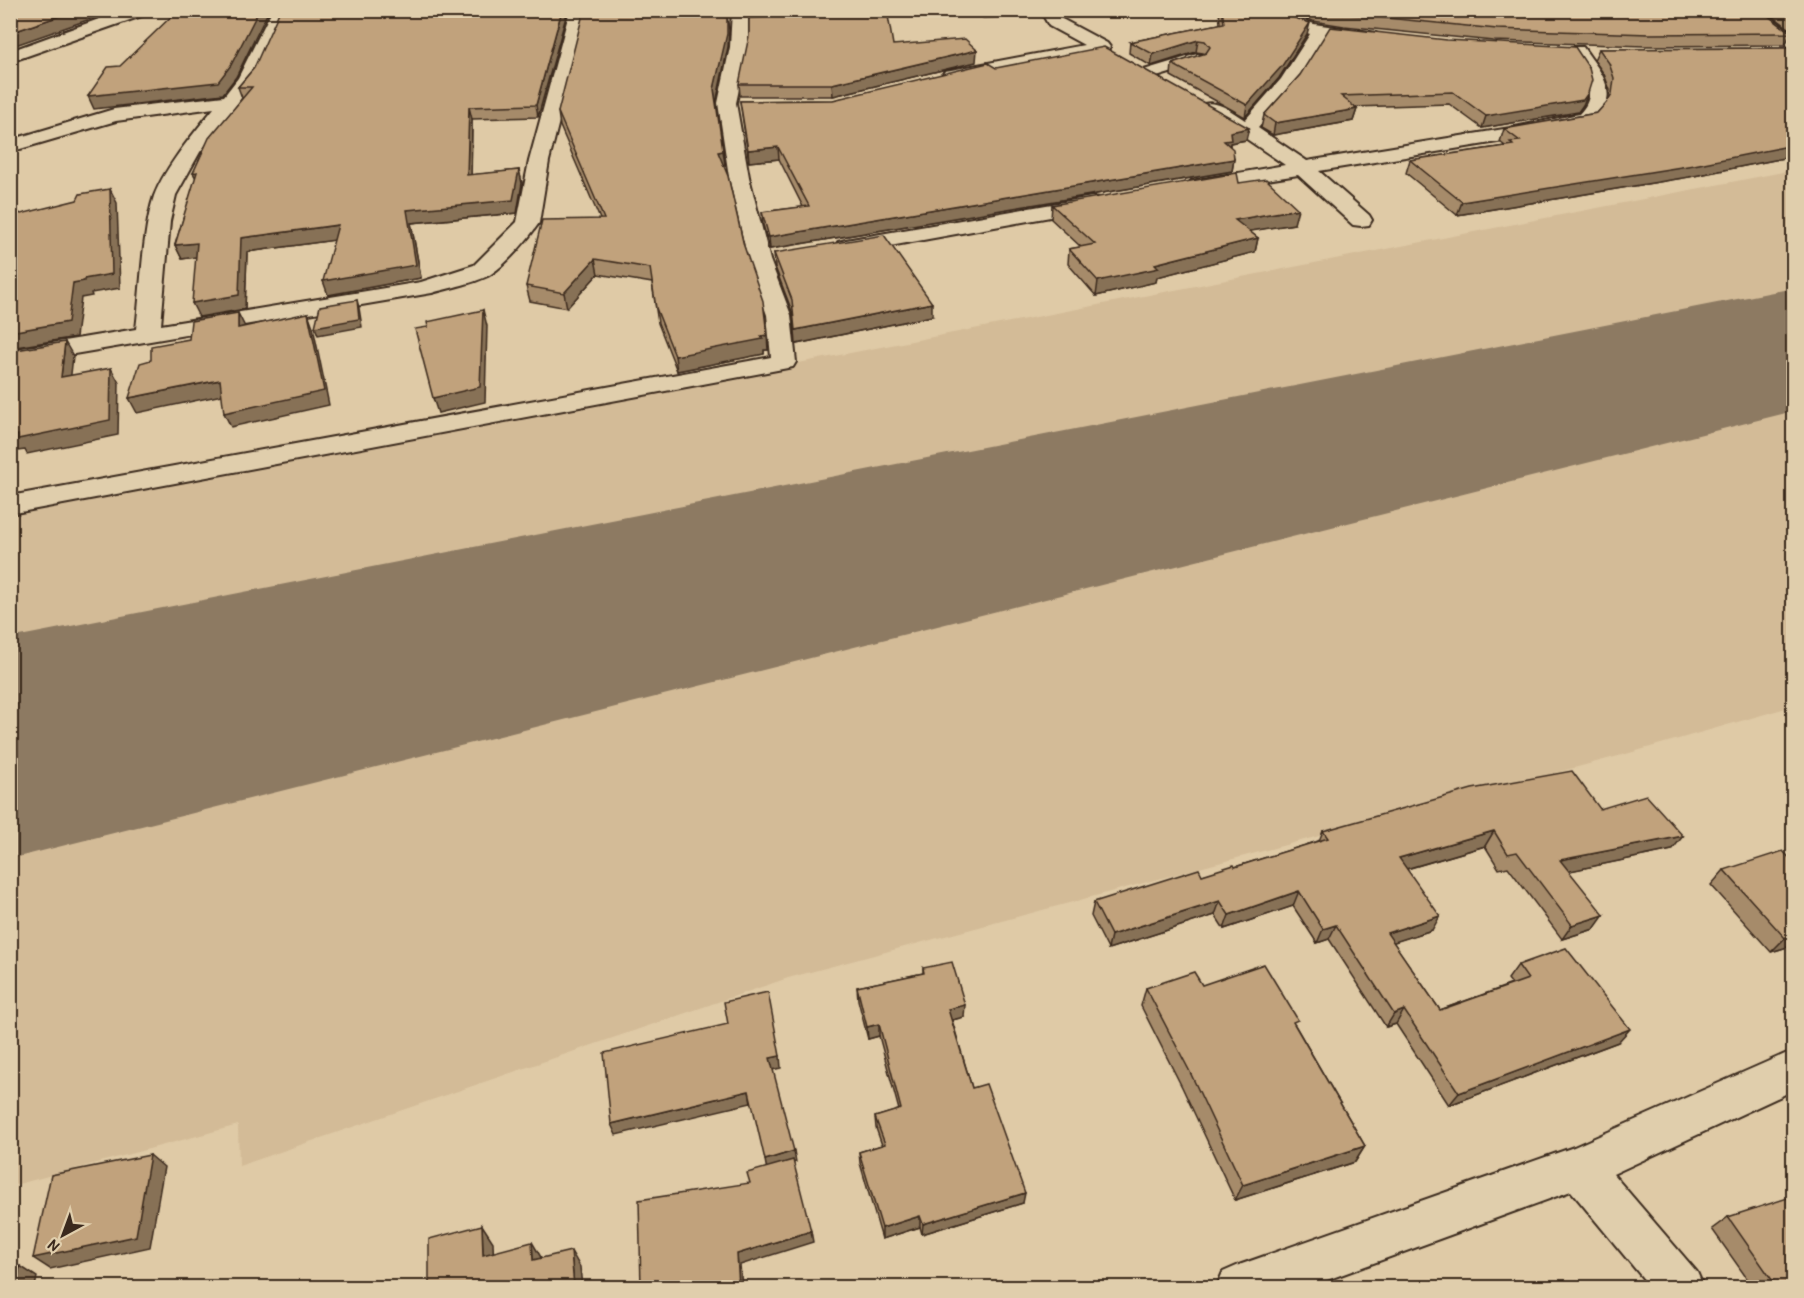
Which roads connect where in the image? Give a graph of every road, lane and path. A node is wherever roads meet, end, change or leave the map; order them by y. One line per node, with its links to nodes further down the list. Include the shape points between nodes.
1 (141, 10): 16 (street)
2 (280, 10): 21 (street, via 247,79)
3 (579, 10): 30 (street, via 539,161 528,223 482,270 424,288)
4 (740, 10): 32 (street, via 739,177 769,259 784,362)
5 (1048, 10): 11 (street, via 1055,22)
6 (1299, 10): 8 (street)
7 (1749, 10): 14 (street)
8 (1267, 13): 9 (street)
9 (1322, 31): 10 (street); 23 (street, via 1288,82)
10 (1392, 39)
11 (1101, 47): 18 (street); 19 (street)
12 (1554, 50): 13 (street)
13 (1577, 51): 15 (street); 25 (street, via 1599,86 1600,100 1585,119)
14 (1788, 51)
15 (1598, 52)
16 (10, 57)
17 (1197, 59): 18 (street)
18 (1150, 74): 20 (street)
19 (933, 79)
20 (1170, 85)
21 (228, 101): 24 (street, via 114,115); 30 (street, via 191,150 165,195)
22 (1199, 101): 23 (street)
23 (1247, 129): 25 (street)
24 (10, 146)
25 (1302, 167): 26 (street); 28 (street)
26 (1184, 188)
27 (1113, 200): 29 (street)
28 (1362, 220)
29 (832, 249)
30 (148, 334): 31 (street)
31 (10, 358)
32 (10, 505)
33 (1794, 1069): 34 (street)
34 (1579, 1167): 35 (street); 36 (street)
35 (1239, 1287)
36 (1681, 1287)

